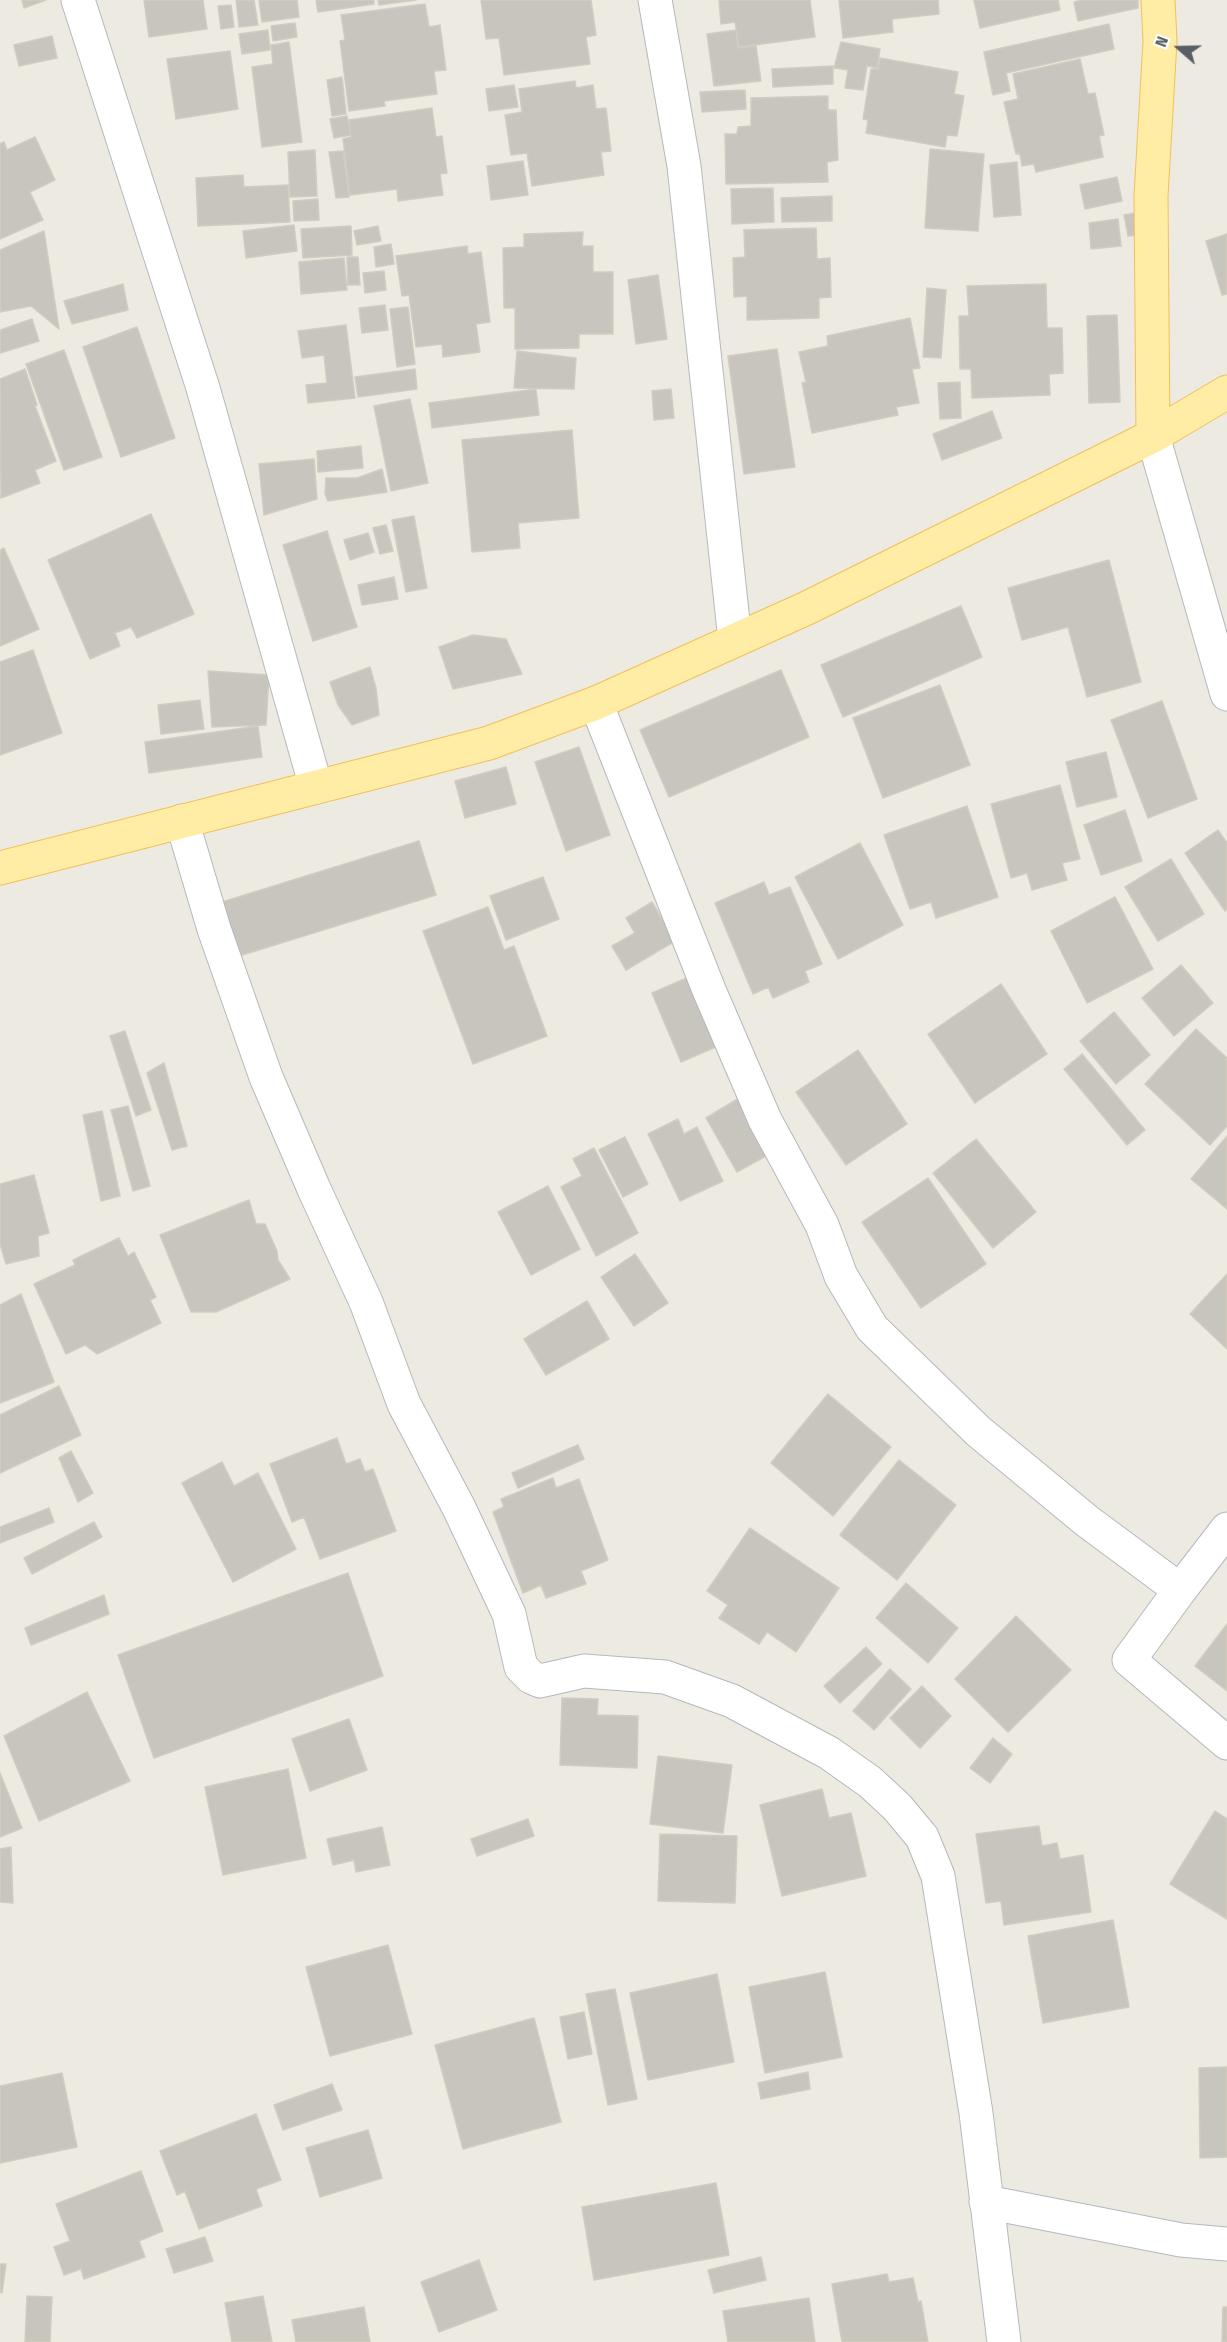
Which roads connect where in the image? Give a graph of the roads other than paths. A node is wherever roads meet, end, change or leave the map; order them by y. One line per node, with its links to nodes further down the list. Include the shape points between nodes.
1 (78, 0): 9 (street, via 203,388)
2 (655, 0): 6 (street, via 684,166)
3 (1158, 0): 5 (main road, via 1160,41 1151,196)
4 (1227, 392): 5 (main road)
5 (1153, 436): 6 (main road); 7 (street)
6 (735, 640): 8 (main road)
7 (1227, 694)
8 (596, 703): 9 (main road, via 489,743); 13 (street, via 709,990 765,1120 822,1226 841,1276 872,1328 978,1431 1087,1521)
9 (316, 787): 10 (main road)
10 (182, 821): 11 (main road); 15 (street, via 214,929 266,1077 366,1302 404,1404 509,1614 521,1667 540,1681 584,1671 665,1677 732,1701 829,1753 897,1807 922,1837 938,1876 976,2113)
11 (0, 868)
12 (1227, 1529): 13 (street)
13 (1180, 1590): 14 (street, via 1129,1660)
14 (1227, 1743)
15 (986, 2202): 16 (street, via 1181,2240); 17 (street)
16 (1227, 2244)
17 (1004, 2342)

